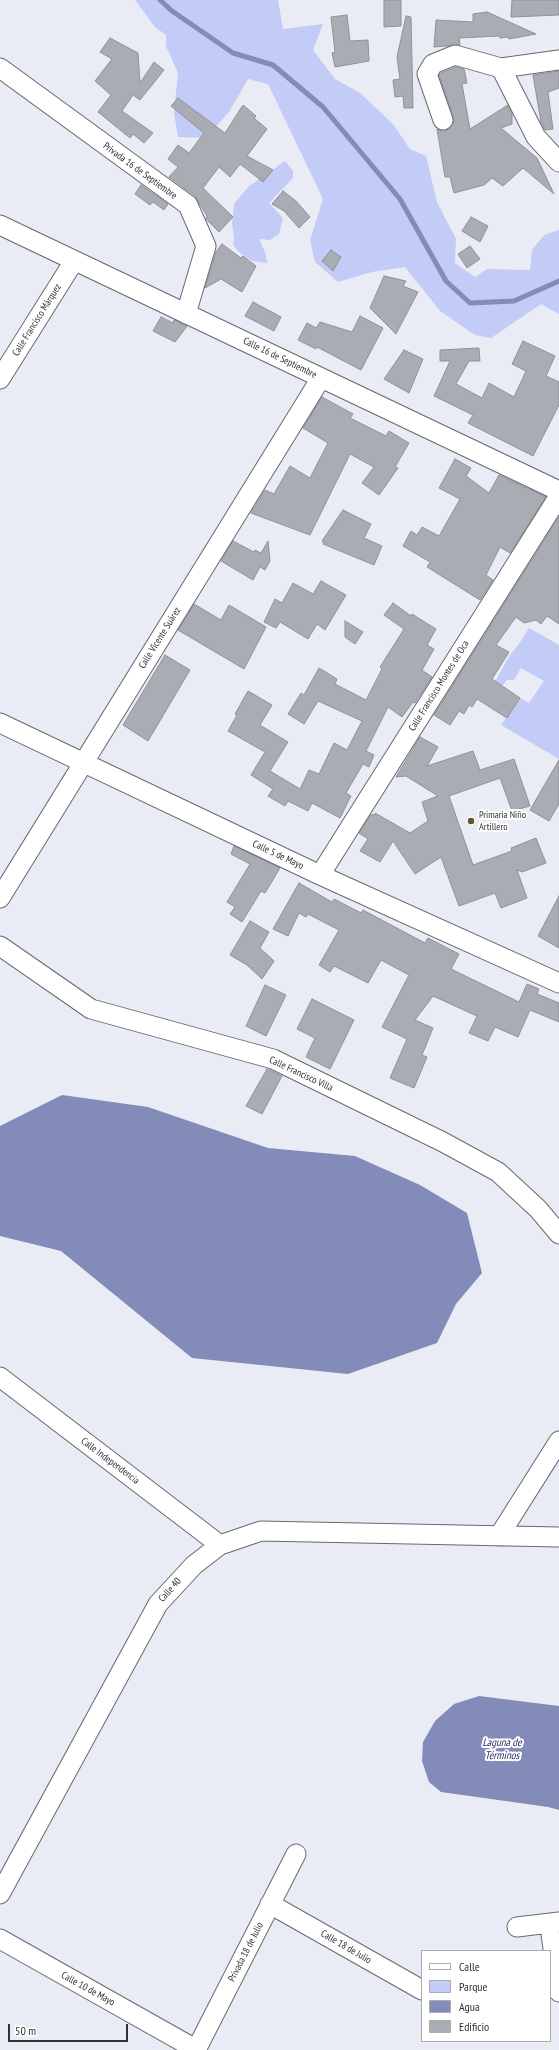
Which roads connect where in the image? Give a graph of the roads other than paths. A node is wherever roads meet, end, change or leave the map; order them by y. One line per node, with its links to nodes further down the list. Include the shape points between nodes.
1 (559, 60): 3 (street)
2 (0, 68): 8 (street, Privada 16 de Septiembre, via 188,205 206,246)
3 (501, 68): 4 (street, via 455,55 432,64 427,74); 5 (street, via 536,136)
4 (443, 120)
5 (559, 162)
6 (0, 225): 7 (street, Calle 16 de Septiembre)
7 (74, 261): 8 (street, Calle 16 de Septiembre); 10 (street, Calle Francisco Márquez)
8 (186, 314): 9 (street, Calle 16 de Septiembre)
9 (321, 378): 11 (street, Calle 16 de Septiembre); 14 (street, Calle Vicente Suárez)
10 (0, 379)
11 (559, 492)
12 (559, 496): 15 (street, Calle Francisco Montes de Oca)
13 (0, 723): 14 (street, Calle 5 de Mayo)
14 (83, 763): 15 (street, Calle 5 de Mayo); 16 (street, Calle Vicente Suárez)
15 (320, 875): 18 (street, Calle 5 de Mayo)
16 (0, 898)
17 (0, 946): 19 (street, Calle Francisco Villa, via 90,1009 273,1059 444,1142 498,1172)
18 (557, 978)
19 (559, 1234)
20 (0, 1377): 24 (street, Calle Independencia)
21 (559, 1441): 22 (street)
22 (499, 1536): 23 (street); 24 (street, Calle 40, via 261,1531)
23 (559, 1537)
24 (220, 1545): 26 (street, Calle 40, via 194,1565 158,1604)
25 (296, 1854): 27 (street, Privada 18 de Julio)
26 (0, 1894)
27 (270, 1904): 32 (street, Calle 18 de Julio); 33 (street, Privada 18 de Julio)
28 (559, 1922): 29 (street); 31 (street, via 551,1934)
29 (518, 1927)
30 (0, 1939): 33 (street, Calle 10 de Mayo)
31 (556, 1984)
32 (416, 1987)
33 (197, 2050)

